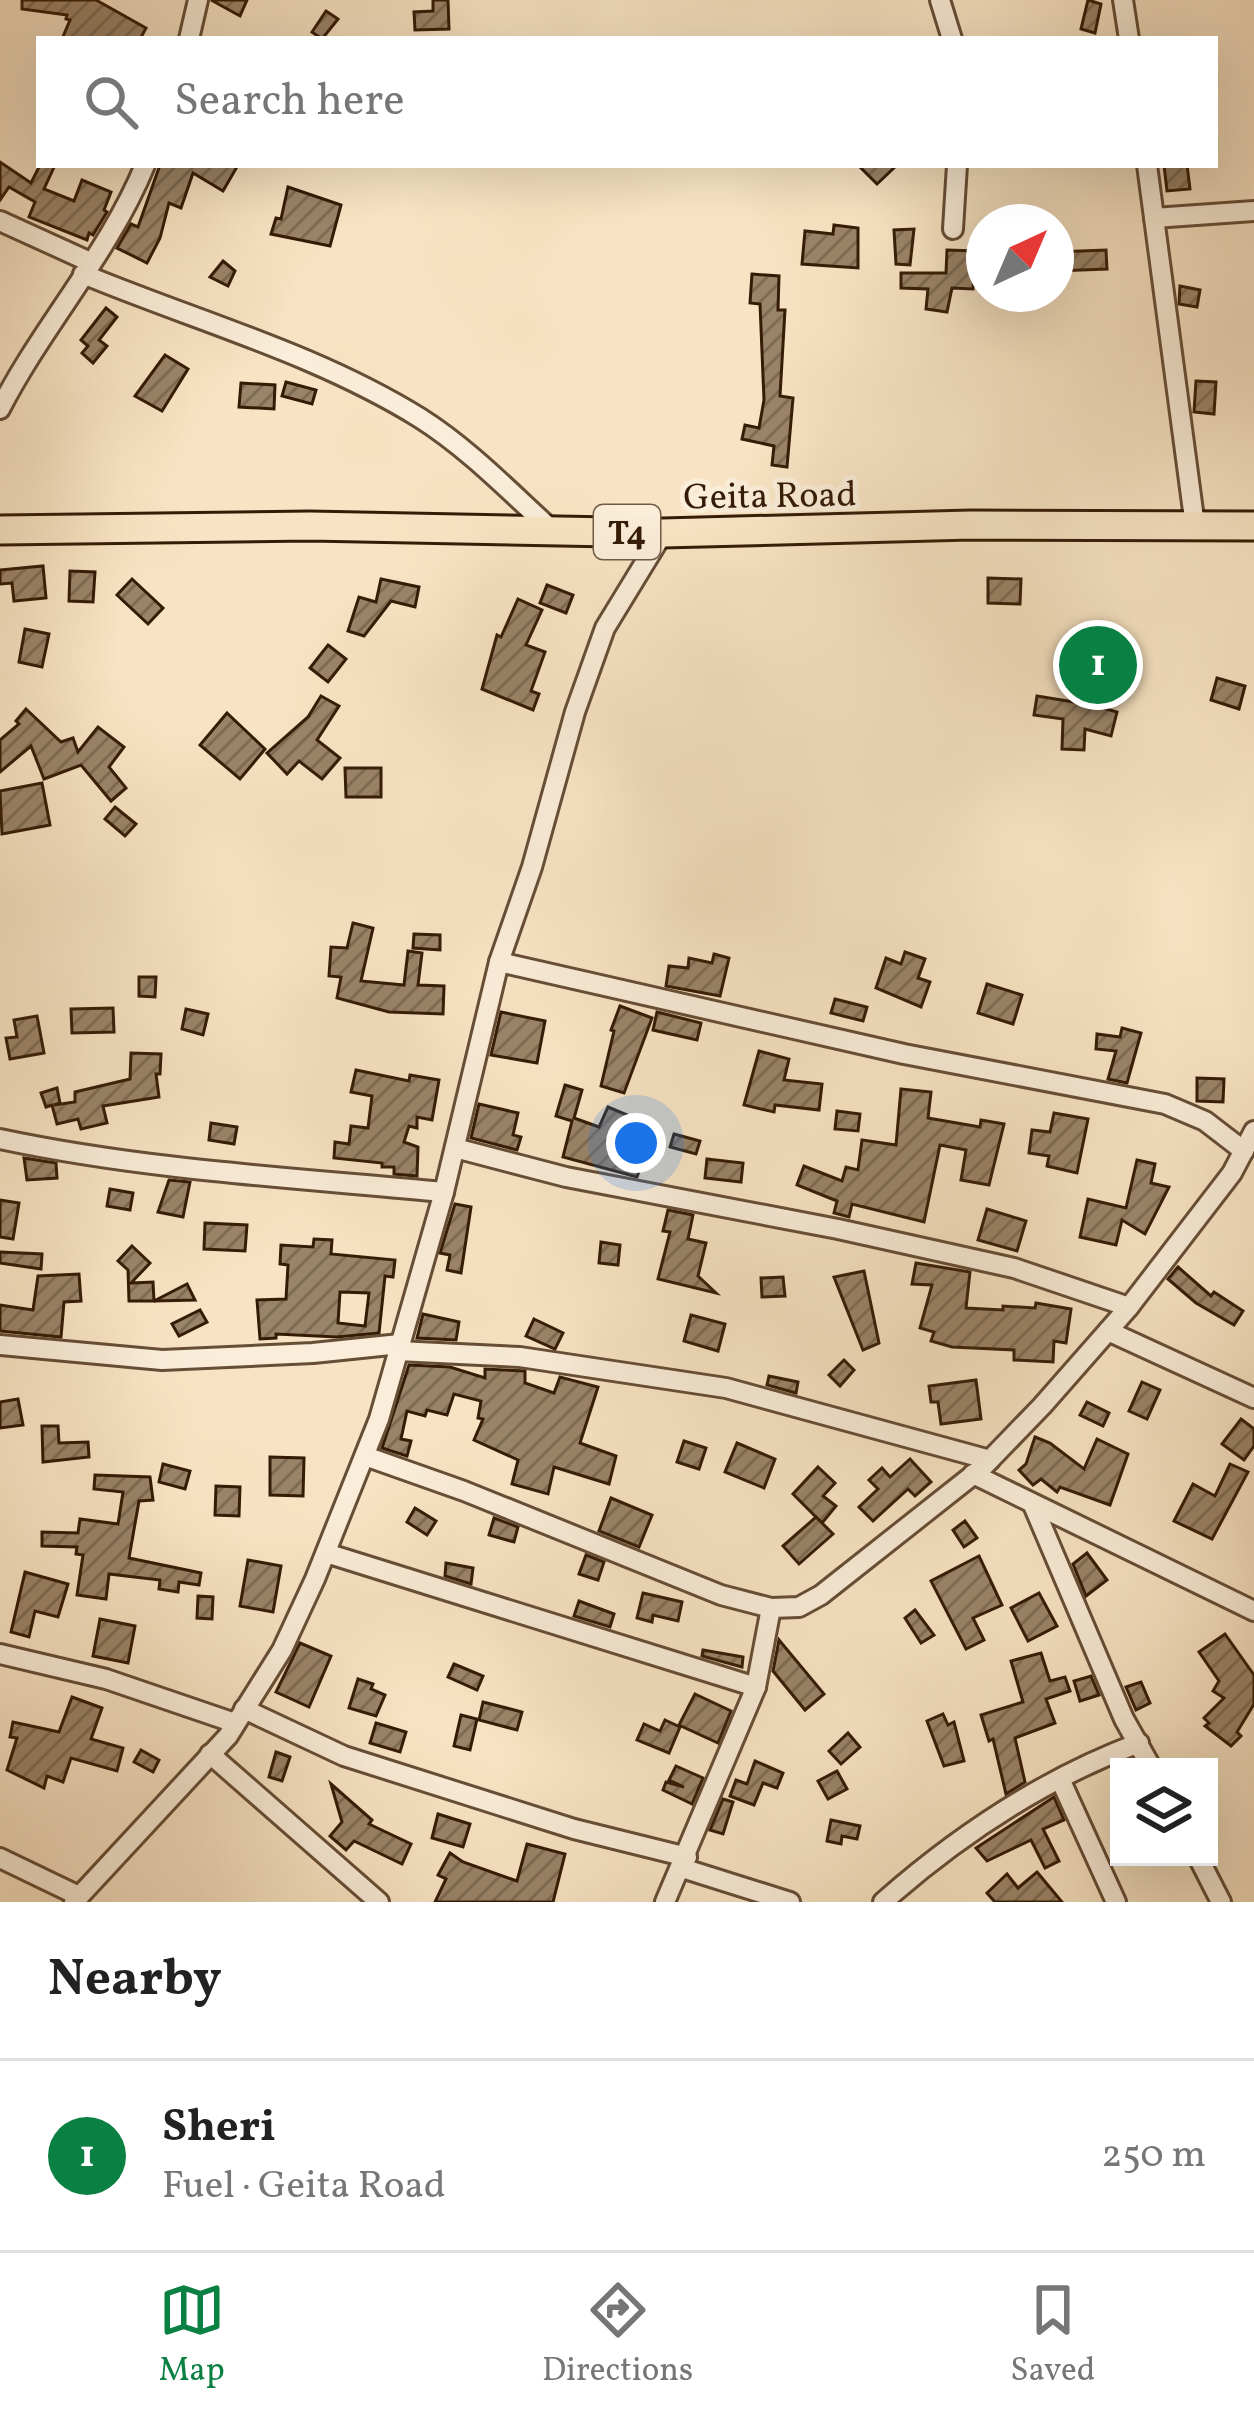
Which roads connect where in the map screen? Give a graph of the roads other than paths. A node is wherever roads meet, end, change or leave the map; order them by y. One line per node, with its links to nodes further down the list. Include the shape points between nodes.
1 (198, 0): 4 (street)
2 (940, 0): 5 (street)
3 (1123, 0): 6 (street)
4 (189, 36)
5 (951, 36)
6 (1129, 36)
7 (144, 168): 14 (street)
8 (957, 168): 13 (street)
9 (1147, 168): 11 (street)
10 (1254, 211): 11 (street)
11 (1154, 218): 16 (street)
12 (0, 221): 14 (street)
13 (953, 230)
14 (87, 268): 15 (street); 19 (street, via 340,373 440,433)
15 (0, 410)
16 (1195, 526): 17 (highway, Geita Road / T4); 20 (highway, Geita Road / T4)
17 (1254, 526)
18 (0, 530): 19 (highway, Geita Road / T4)
19 (553, 530): 20 (highway, Geita Road / T4)
20 (663, 533): 21 (street, via 604,628)
21 (500, 962): 24 (street); 25 (street, via 1165,1104 1205,1121)
22 (1254, 1131): 25 (street)
23 (0, 1139): 26 (street, via 212,1171)
24 (455, 1148): 26 (street); 27 (street, via 1014,1268)
25 (1245, 1162): 27 (street)
26 (444, 1192): 30 (street)
27 (1129, 1307): 28 (street)
28 (1108, 1331): 31 (street); 33 (street)
29 (0, 1345): 30 (street, via 162,1360)
30 (399, 1347): 32 (street); 33 (street, via 726,1388)
31 (1254, 1398)
32 (365, 1456): 36 (street); 37 (street, via 721,1595)
33 (990, 1460): 34 (street)
34 (973, 1474): 35 (street); 37 (street, via 821,1595 799,1607)
35 (1033, 1505): 38 (street); 42 (street)
36 (326, 1553): 40 (street); 41 (street, via 282,1650)
37 (772, 1607): 40 (street)
38 (1254, 1611)
39 (0, 1654): 41 (street)
40 (756, 1687): 47 (street)
41 (240, 1716): 43 (street); 47 (street)
42 (1138, 1743): 44 (street); 45 (street)
43 (210, 1754): 49 (street); 50 (street)
44 (1146, 1758)
45 (1060, 1779): 53 (street, via 989,1817); 54 (street)
46 (0, 1858): 49 (street)
47 (685, 1862): 51 (street); 52 (street)
48 (1203, 1866): 55 (street)
49 (76, 1899)
50 (379, 1902)
51 (665, 1902)
52 (790, 1902)
53 (883, 1902)
54 (1116, 1902)
55 (1221, 1902)

